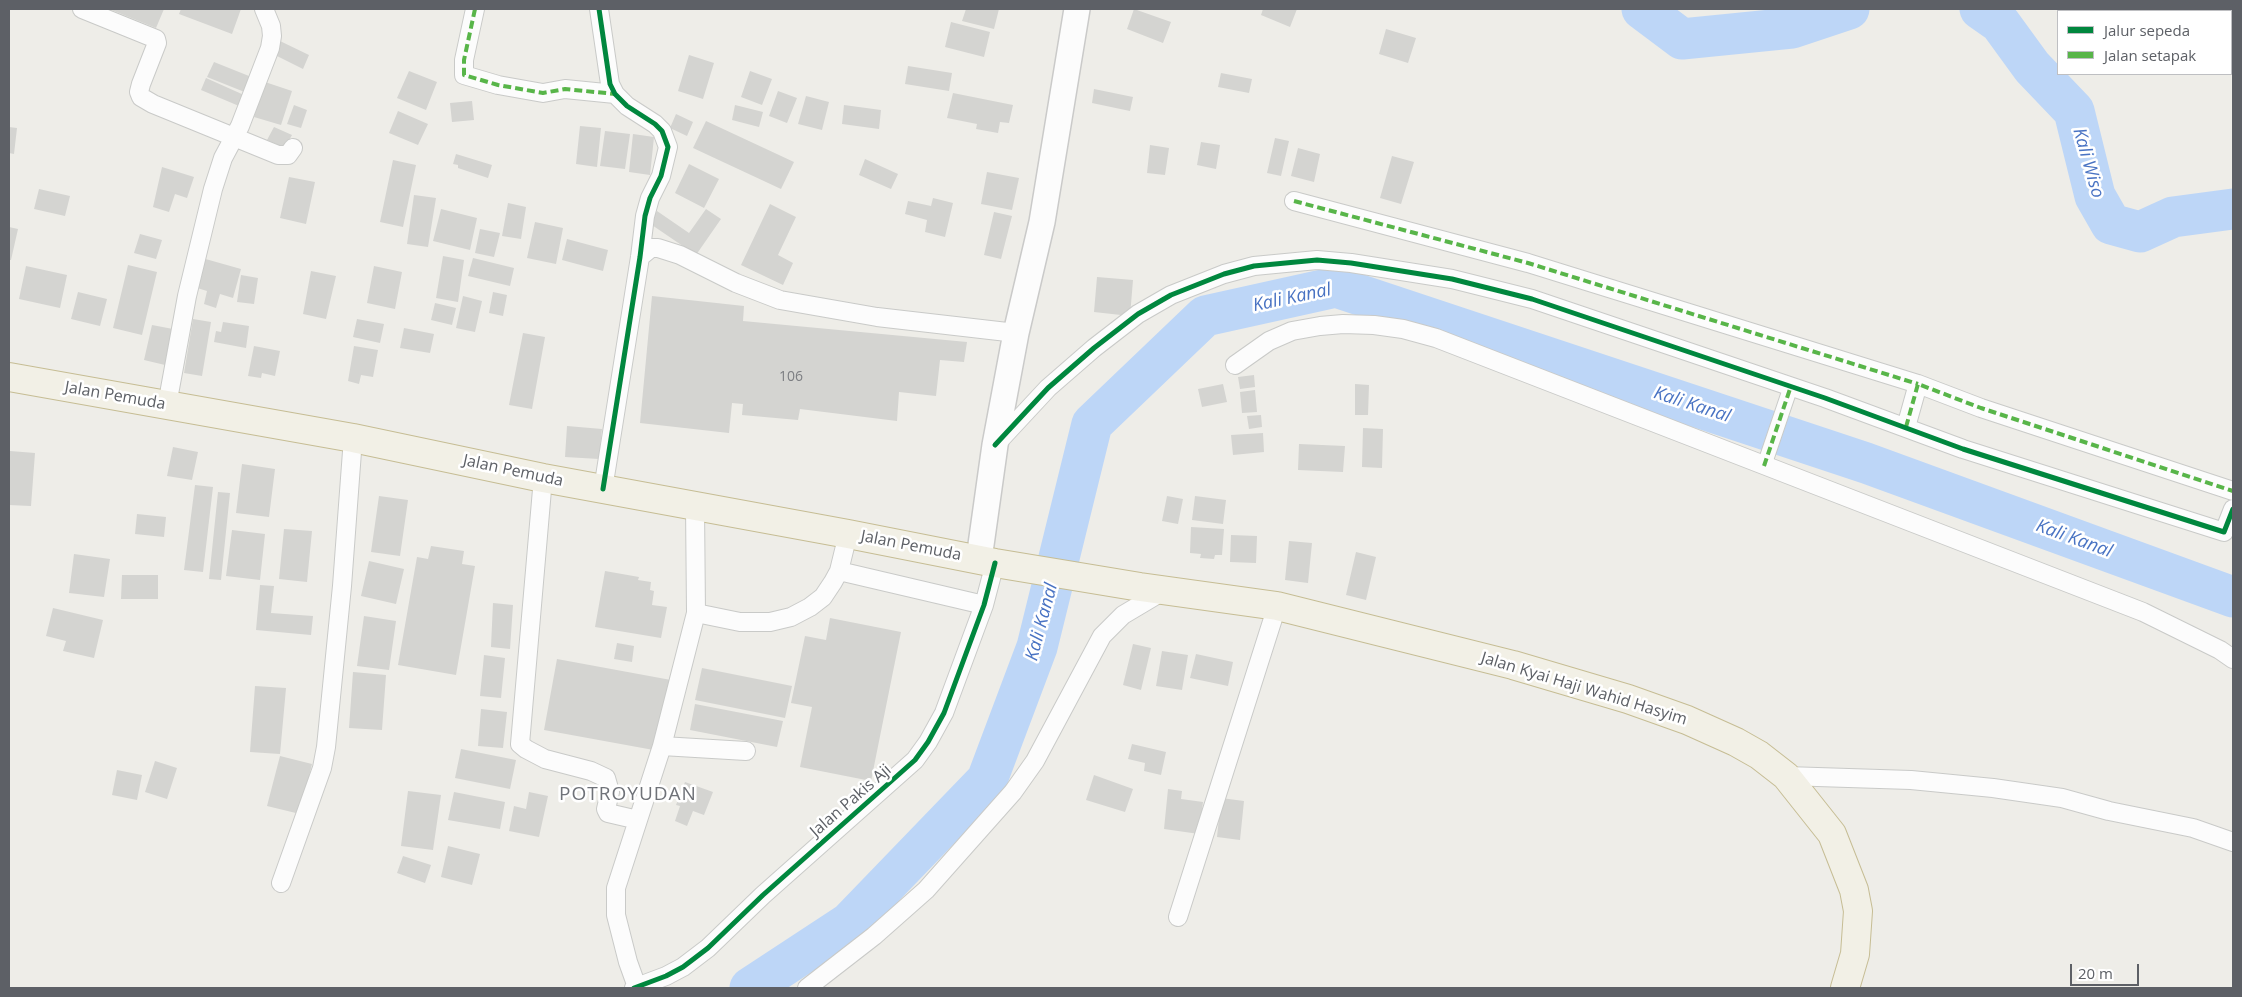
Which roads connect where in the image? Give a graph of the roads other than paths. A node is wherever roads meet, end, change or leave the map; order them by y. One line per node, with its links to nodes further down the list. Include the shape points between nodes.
1 (82, 9): 7 (street, via 156,39 140,84 141,97)
2 (264, 9): 7 (street, via 271,26 270,48)
3 (474, 9): 6 (street, via 464,75 498,85 543,92 565,89)
4 (598, 9): 6 (street, via 608,77)
5 (1077, 9): 11 (main road, via 1042,222)
6 (615, 94): 10 (street, via 626,106 655,124 662,131 668,147 661,176 645,216)
7 (234, 138): 8 (street, via 278,155 288,155); 16 (street, via 213,188 187,296)
8 (293, 148)
9 (1294, 201): 14 (street, via 1528,263)
10 (640, 257): 11 (street, via 651,248 658,248 780,300 877,317); 22 (street)
11 (1016, 332): 19 (main road)
12 (1235, 365): 20 (street, via 1269,341 1292,331 1343,324 1403,329 1436,338)
13 (9, 377): 16 (highway, Jalan Pemuda)
14 (1918, 384): 17 (street); 23 (street)
15 (1790, 387): 17 (street); 19 (street, via 1573,312 1452,279 1351,263 1284,262 1224,274 1138,314 1048,388); 20 (street)
16 (167, 405): 18 (highway, Jalan Pemuda)
17 (1906, 427): 25 (street, via 1963,449)
18 (352, 438): 21 (highway, Jalan Pemuda); 39 (street, via 326,748 322,768)
19 (995, 445): 27 (main road)
20 (1765, 465): 33 (street, via 2144,612)
21 (543, 478): 22 (highway, Jalan Pemuda); 37 (street, via 520,744 544,759 591,770 606,778 610,792 608,813)
22 (603, 489): 24 (highway, Jalan Pemuda)
23 (2233, 491)
24 (694, 506): 26 (highway, Jalan Pemuda); 32 (street)
25 (2230, 524)
26 (848, 534): 27 (highway, Jalan Pemuda); 28 (street)
27 (997, 563): 29 (highway, Jalan Pemuda); 30 (street, Jalan Pakis Aji)
28 (838, 571): 30 (street); 32 (street, via 823,597 790,618 740,622)
29 (1153, 588): 31 (highway, Jalan Kyai Haji Wahid Hasyim); 42 (street, via 1102,636 1035,762 1013,792 926,890)
30 (984, 605): 41 (street, Jalan Pakis Aji, via 944,713 915,760 762,895 708,948 683,967)
31 (1277, 606): 36 (highway, Jalan Kyai Haji Wahid Hasyim, via 1513,666 1628,700 1687,720 1736,742); 40 (street)
32 (696, 612): 34 (street)
33 (2233, 659)
34 (662, 746): 35 (street); 37 (street)
35 (746, 751)
36 (1786, 776): 38 (street, via 1911,780 2062,798 2193,828); 43 (highway, Jalan Kyai Haji Wahid Hasyim, via 1832,834 1854,890 1858,912 1855,954)
37 (638, 820): 41 (street, via 616,888 616,915)
38 (2233, 842)
39 (281, 883)
40 (1178, 917)
41 (635, 988)
42 (807, 988)
43 (1845, 988)

